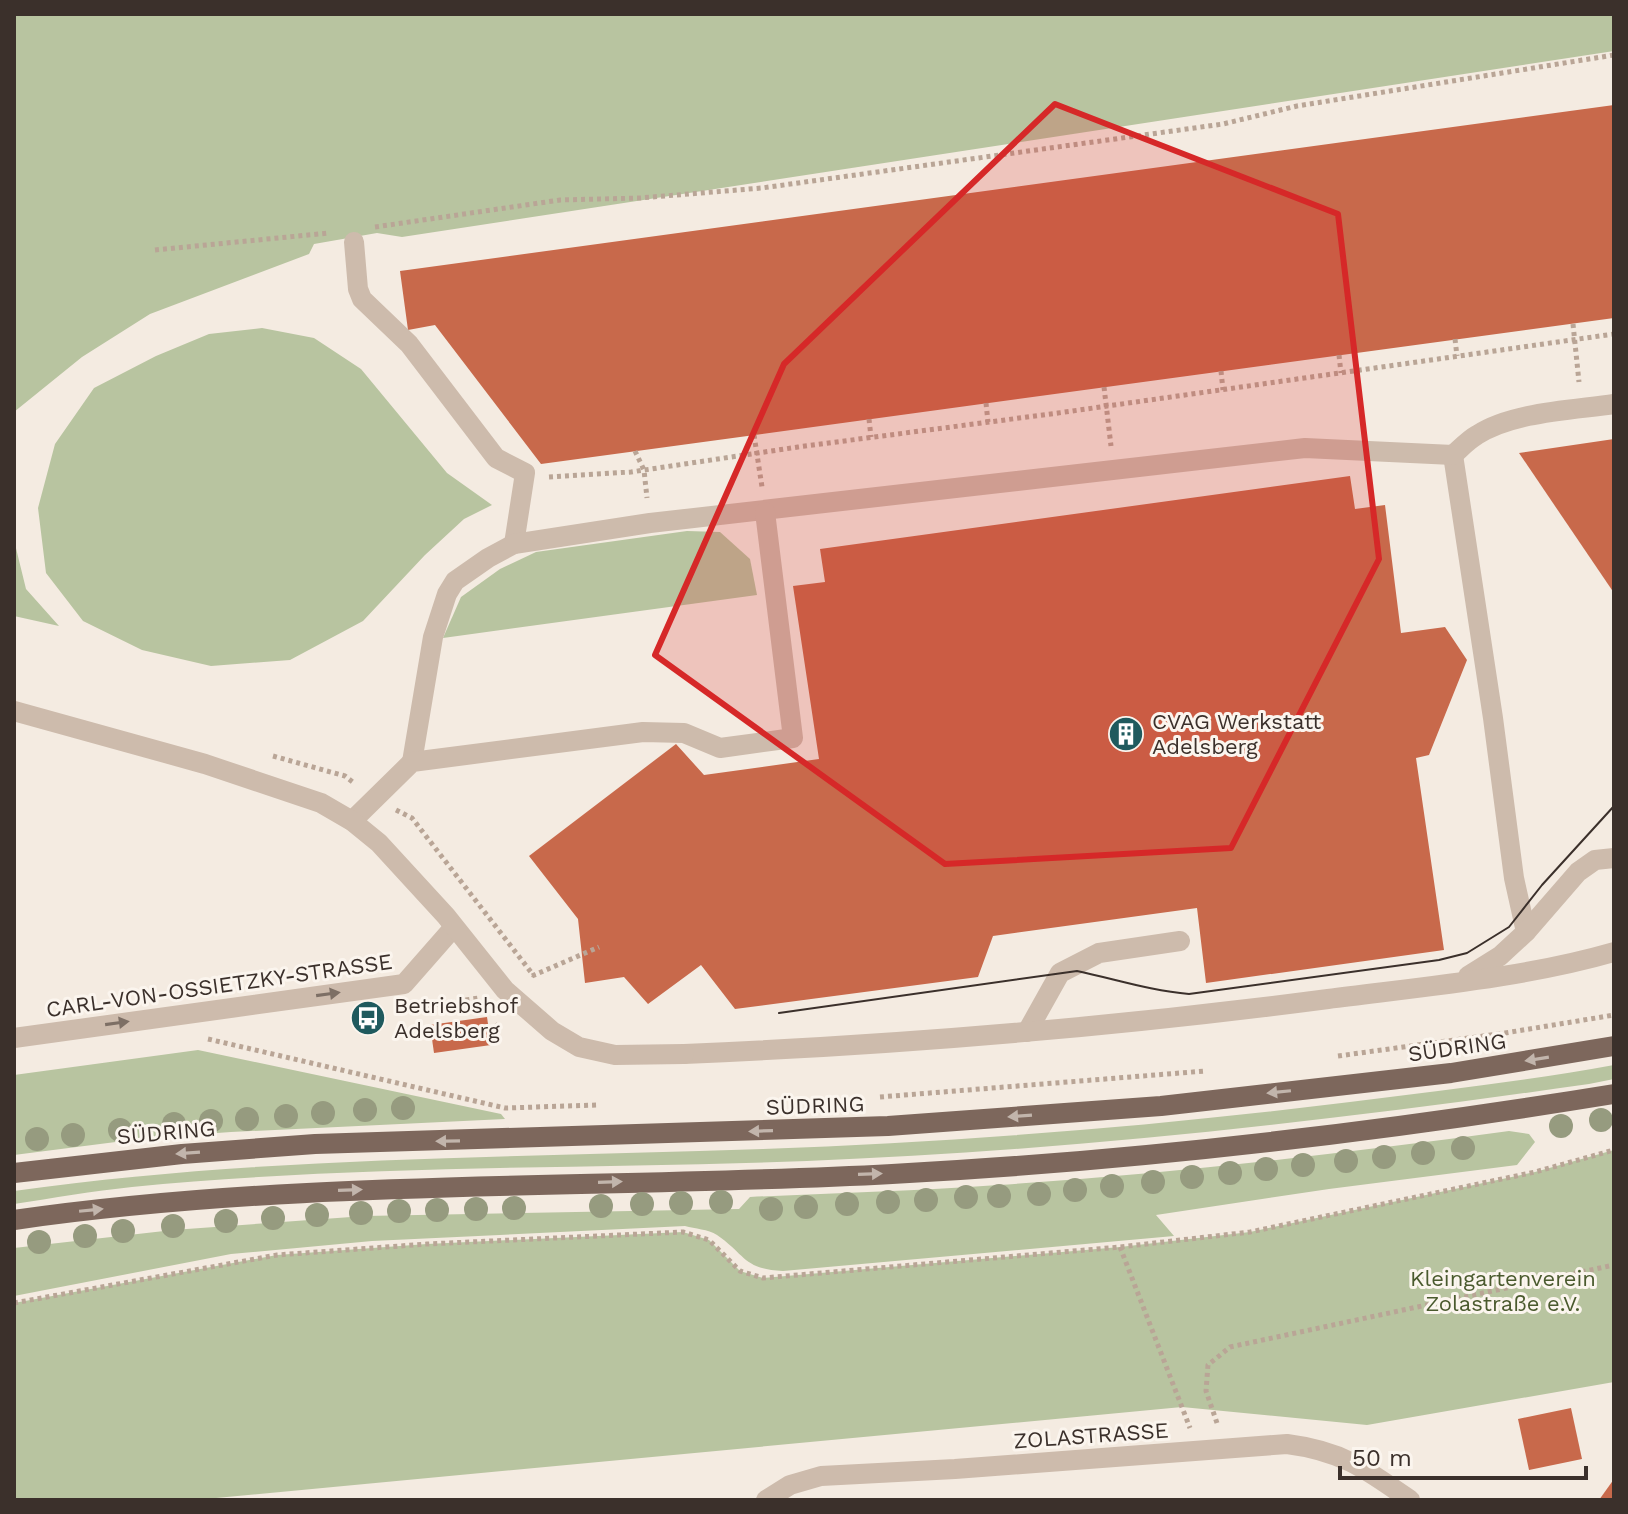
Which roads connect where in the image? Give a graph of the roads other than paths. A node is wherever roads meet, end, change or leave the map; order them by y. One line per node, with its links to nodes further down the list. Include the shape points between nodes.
1 (353, 234): 5 (street, via 362,299 409,344 496,458 525,473)
2 (1614, 404): 3 (street, via 1498,425)
3 (1453, 455): 4 (street, via 1305,448); 11 (street)
4 (765, 512): 5 (street); 7 (street, via 793,738 720,748 684,733 643,732)
5 (514, 544): 7 (street, via 455,581 447,594 433,637)
6 (14, 711): 8 (street, via 205,764 321,803)
7 (412, 762): 8 (street)
8 (352, 821): 10 (street, via 379,843)
9 (1614, 858): 11 (street, via 1595,860 1578,872)
10 (454, 927): 15 (street, via 505,990 552,1031 579,1047 615,1055); 16 (street, CARL-VON-OSSIETZKY-STRASSE, one-way to 10, via 404,984)
11 (1526, 932): 14 (street, via 1500,956)
12 (1180, 941): 15 (street, via 1099,953 1060,973)
13 (1614, 952): 14 (street)
14 (1457, 982): 15 (street, via 1185,1018)
15 (1027, 1032)
16 (14, 1038)
17 (1614, 1046): 19 (main road, SÜDRING, one-way to 19, via 1451,1073 1161,1106 888,1126 315,1144)
18 (1614, 1094): 20 (main road, one-way to 18, via 188,1199 316,1191 892,1174 1163,1153 1458,1119)
19 (14, 1173)
20 (14, 1220)
21 (766, 1500): 22 (street, ZOLASTRASSE, via 790,1485 821,1476 1287,1444 1328,1451)
22 (1410, 1500)

